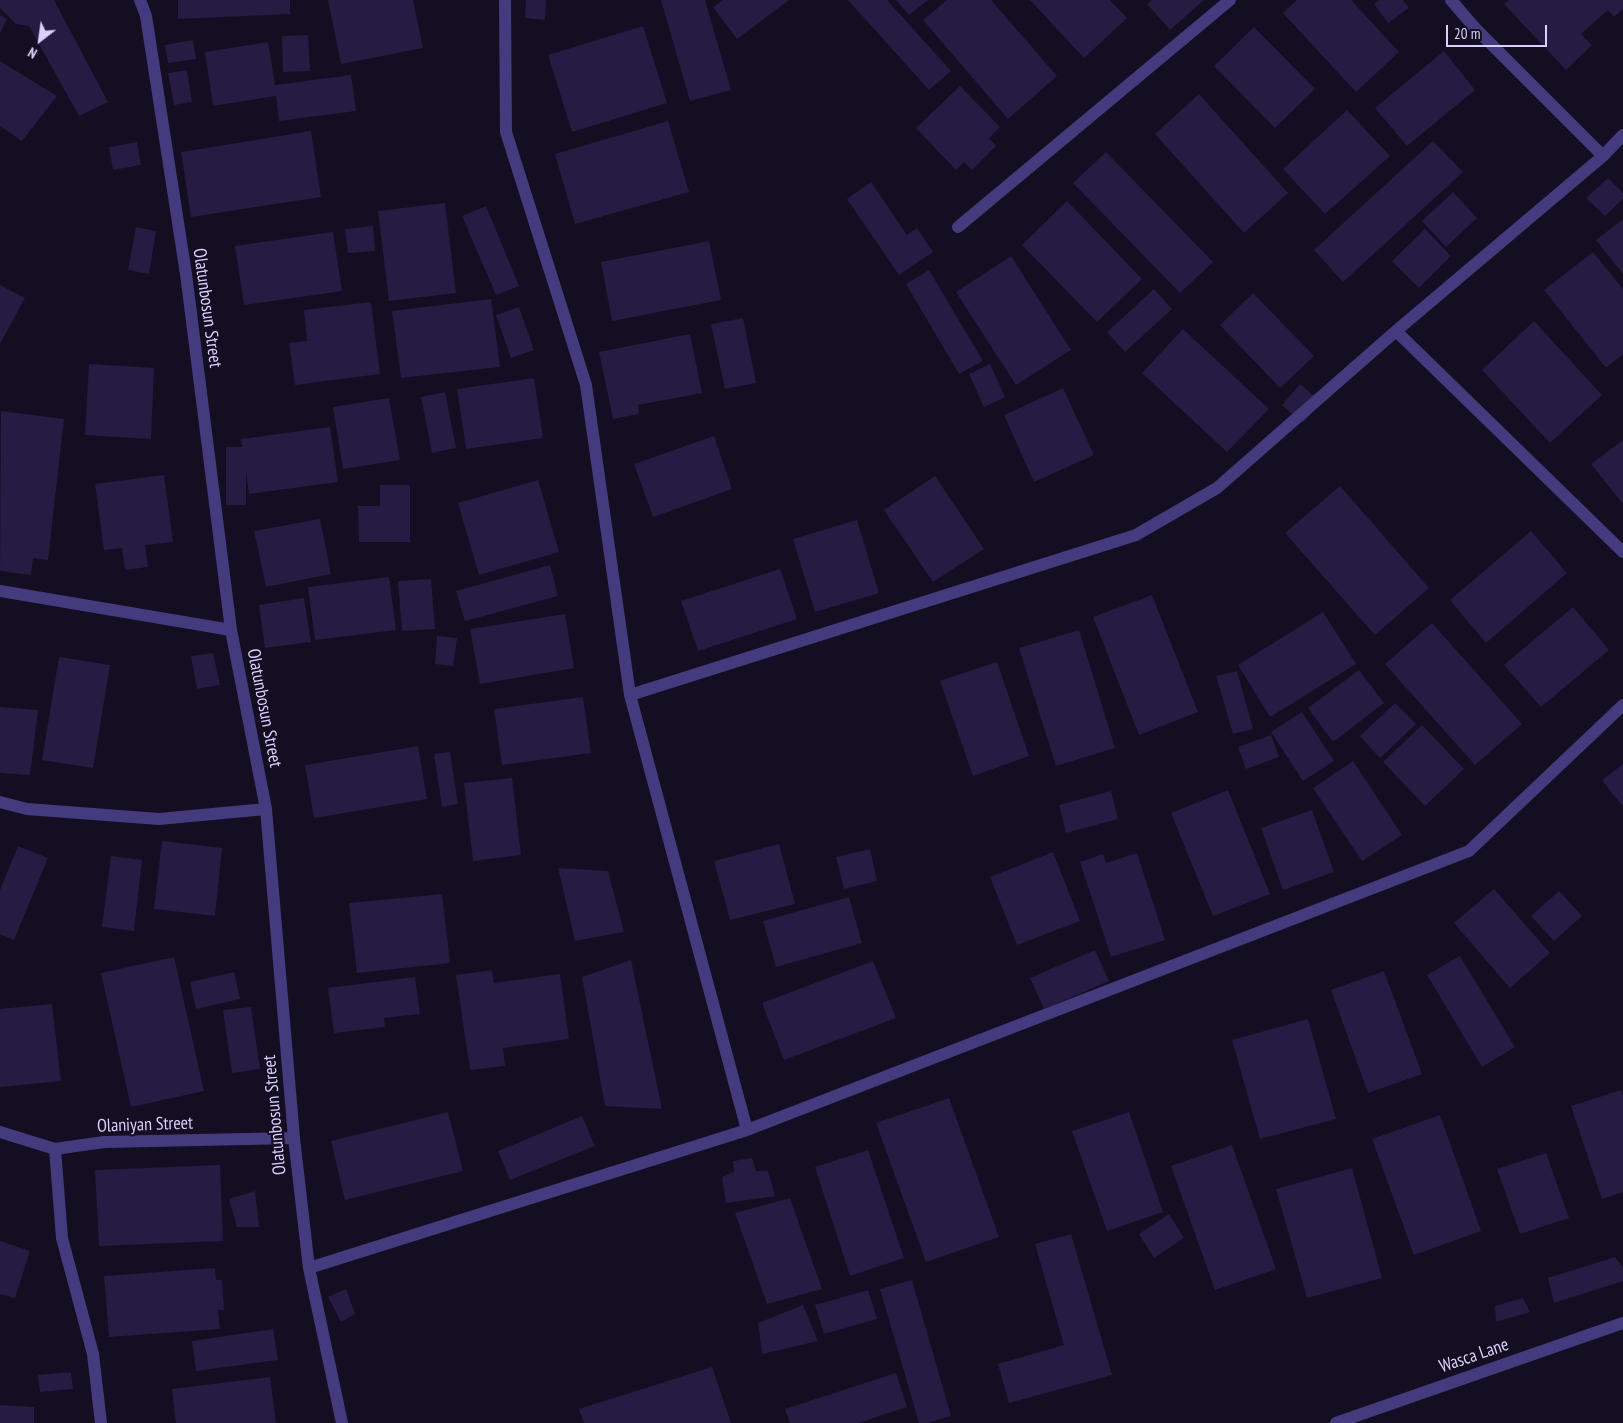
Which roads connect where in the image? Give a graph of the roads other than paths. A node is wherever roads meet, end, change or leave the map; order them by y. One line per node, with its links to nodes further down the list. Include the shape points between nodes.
1 (140, 0): 11 (street, Olatunbosun Street, via 146,16 186,274)
2 (505, 0): 12 (street, via 506,132 586,385)
3 (1230, 0): 7 (street)
4 (1451, 0): 6 (street)
5 (1623, 135): 6 (street)
6 (1603, 156): 8 (street)
7 (958, 228)
8 (1396, 331): 9 (street); 12 (street, via 1217,488 1136,535)
9 (1623, 552)
10 (0, 591): 11 (street)
11 (232, 630): 15 (street, Olatunbosun Street)
12 (630, 695): 16 (street)
13 (1623, 705): 16 (street, via 1469,851)
14 (0, 802): 15 (street, via 27,809 159,819)
15 (266, 809): 18 (street, Olatunbosun Street)
16 (747, 1130): 20 (street)
17 (0, 1132): 19 (street, Olaniyan Street)
18 (294, 1138): 19 (street, Olaniyan Street, via 104,1142); 20 (street, Olatunbosun Street)
19 (55, 1149): 22 (street, via 62,1238 93,1354)
20 (309, 1268): 23 (street, Olatunbosun Street)
21 (1623, 1323): 24 (street, Wasca Lane)
22 (101, 1423)
23 (342, 1423)
24 (1336, 1423)

